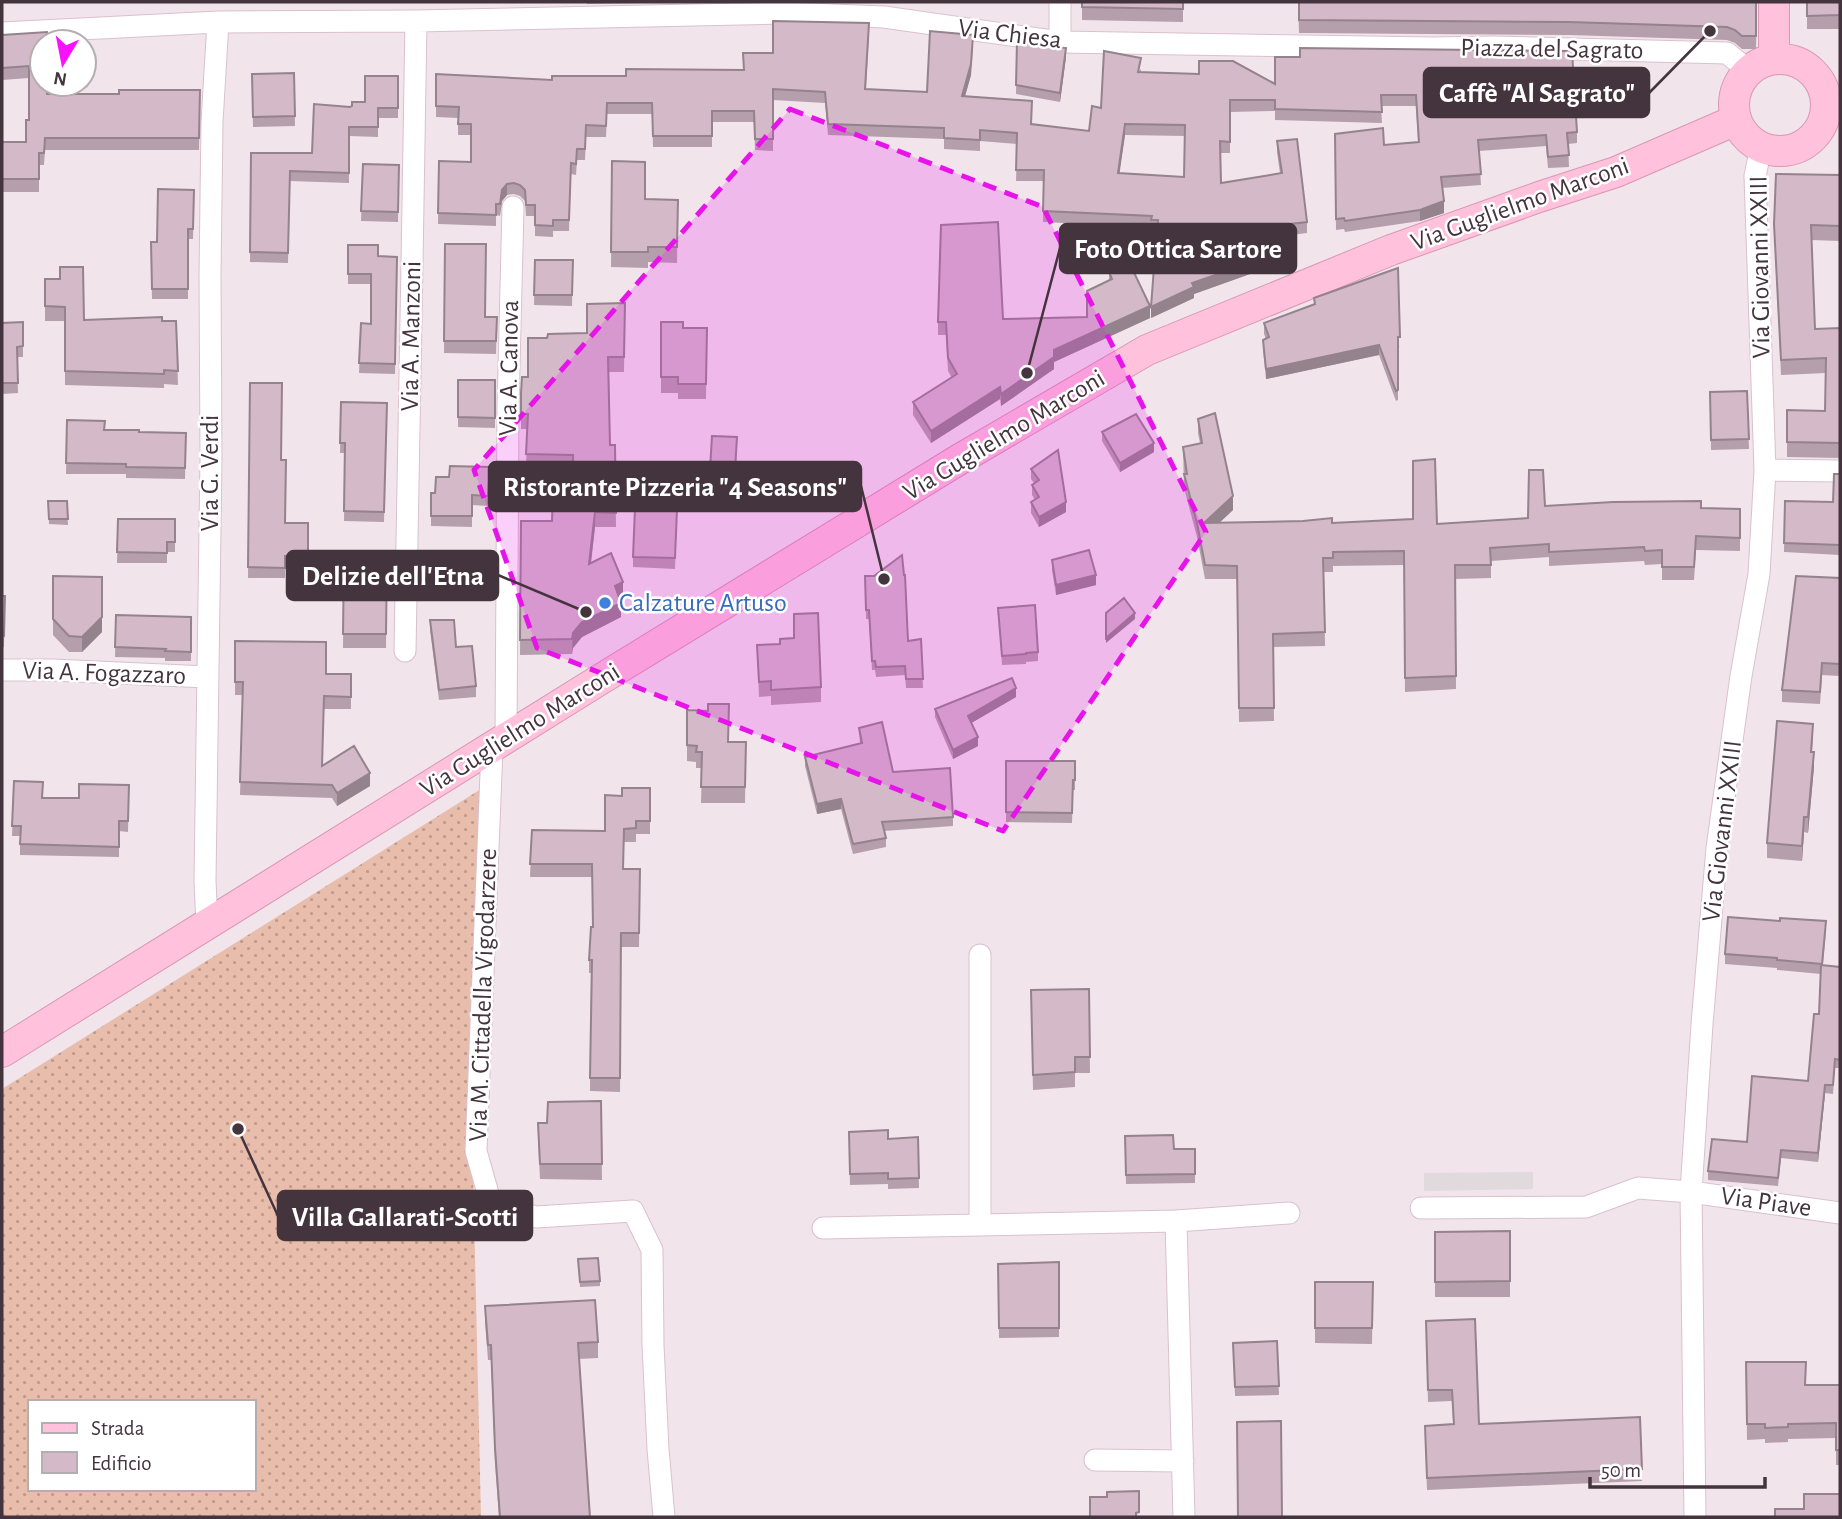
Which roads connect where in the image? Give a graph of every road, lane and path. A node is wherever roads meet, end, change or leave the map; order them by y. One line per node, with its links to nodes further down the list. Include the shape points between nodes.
1 (1060, 2): 8 (street)
2 (1774, 2): 10 (street)
3 (783, 7): 4 (street, Via Chiesa); 5 (street, Via Chiesa)
4 (884, 9): 8 (street, Via Chiesa)
5 (416, 21): 6 (street, Via Chiesa); 17 (street, Via A. Manzoni)
6 (218, 22): 7 (street, Via Chiesa); 19 (street, Via G. Verdi, via 212,122)
7 (2, 33)
8 (1060, 42): 9 (street, Via Chiesa)
9 (1432, 48): 10 (street, Piazza del Sagrato, via 1727,53)
10 (1761, 65): 11 (street, Piazza del Sagrato, via 1788,60); 12 (street, via 1740,82 1735,94)
11 (1831, 78): 13 (street, Piazza del Sagrato, via 1825,112 1814,137 1789,150)
12 (1736, 120): 13 (street); 20 (street, Via Guglielmo Marconi, via 1616,172 1391,250 1147,350 960,459)
13 (1761, 147): 15 (street, Via Giovanni XXIII, via 1755,177)
14 (513, 207): 20 (street, Via A. Canova)
15 (1765, 470): 16 (street); 24 (street, Via Giovanni XXIII, via 1759,574 1717,848)
16 (1840, 471)
17 (405, 650)
18 (2, 670): 19 (street, Via A. Fogazzaro)
19 (207, 677): 21 (street, Via G. Verdi)
20 (499, 743): 21 (street, Via Guglielmo Marconi); 33 (street, Via M. Cittadella Vigodarzere, via 476,1151 491,1204 536,1217 633,1211 652,1250)
21 (207, 925): 23 (street, Via Guglielmo Marconi)
22 (980, 955): 29 (street)
23 (2, 1052)
24 (1691, 1192): 25 (street, Via Piave, via 1638,1188 1586,1207); 27 (street, Via Piave); 35 (street, Via Giovanni XXIII)
25 (1421, 1208)
26 (1289, 1213): 28 (street)
27 (1840, 1213)
28 (1176, 1221): 29 (street); 32 (street)
29 (980, 1225): 30 (street)
30 (823, 1228)
31 (1095, 1460): 32 (street)
32 (1183, 1461): 34 (street)
33 (664, 1517)
34 (1184, 1517)
35 (1695, 1517)

